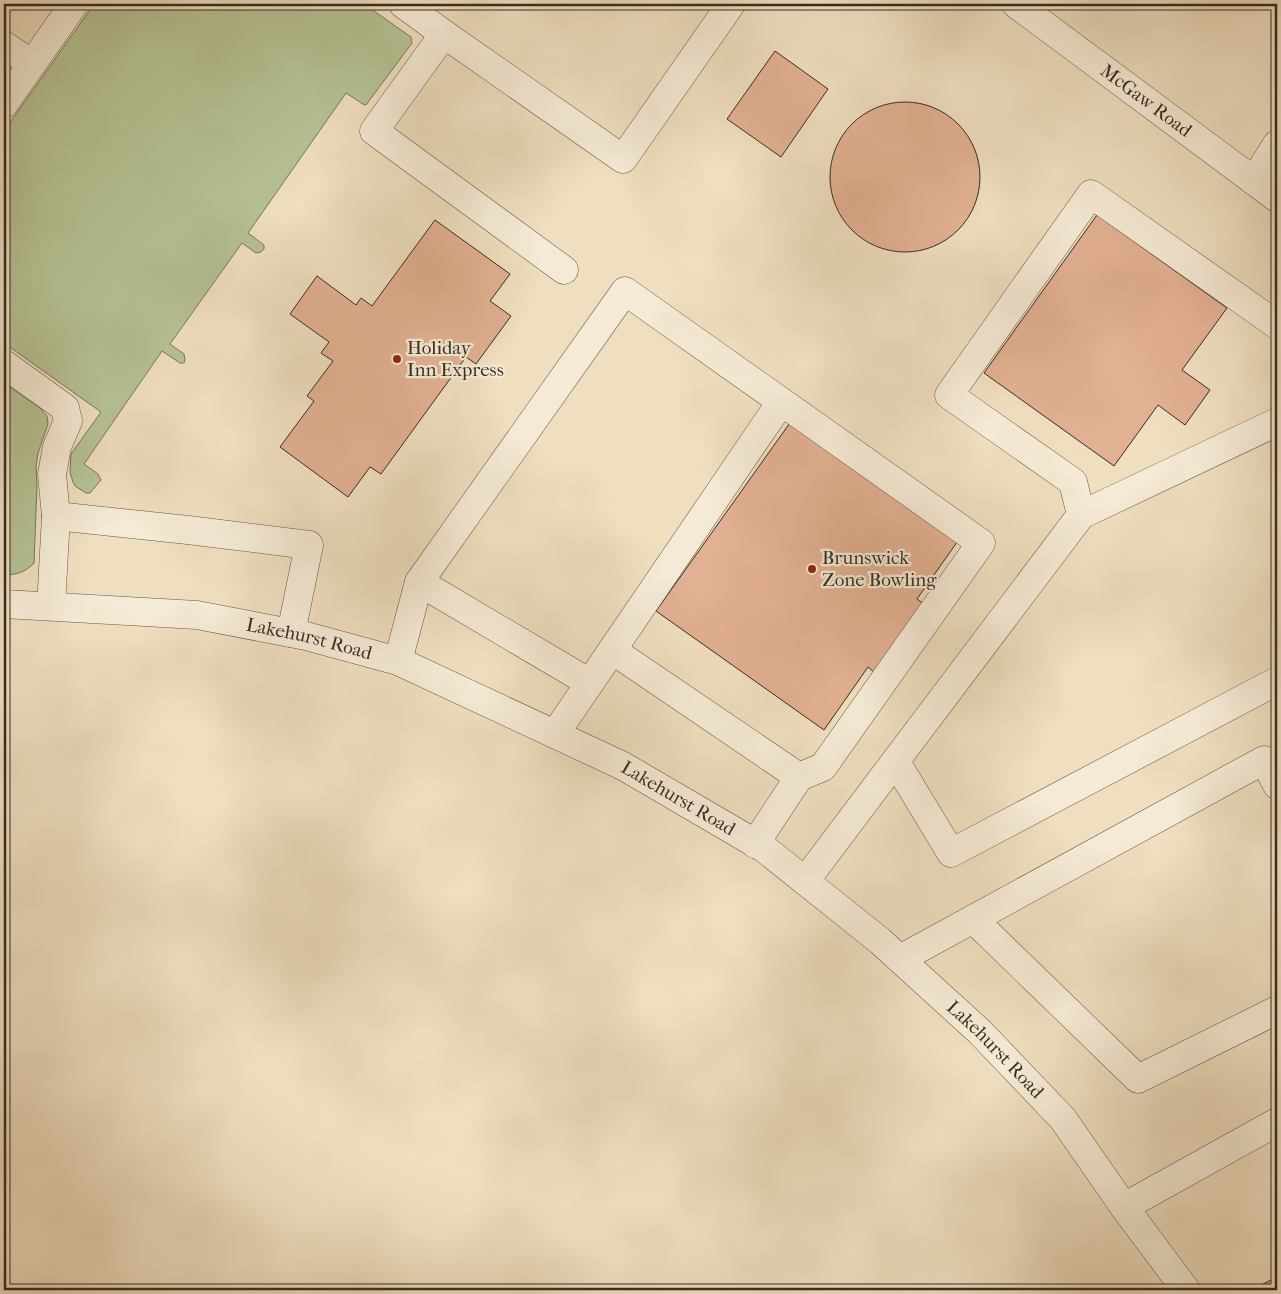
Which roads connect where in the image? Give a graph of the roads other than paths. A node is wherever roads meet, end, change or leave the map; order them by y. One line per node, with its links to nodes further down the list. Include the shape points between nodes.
1 (74, 4): 7 (street)
2 (403, 4): 5 (street)
3 (731, 4): 5 (street, via 623,159)
4 (1016, 4): 10 (street, McGaw Road)
5 (444, 34): 12 (street, via 374,131)
6 (4, 45): 7 (street)
7 (32, 64): 8 (street)
8 (4, 104)
9 (1277, 144): 10 (street)
10 (1254, 180): 11 (street, McGaw Road)
11 (1277, 198)
12 (564, 270)
13 (1277, 325): 17 (street, via 1091,194 949,394 1073,482)
14 (4, 364): 18 (street, via 65,408 68,420 57,446 52,474)
15 (781, 402): 19 (street, via 625,292); 23 (street); 29 (street, via 981,543 822,767)
16 (1277, 422): 17 (street)
17 (1082, 514): 28 (street)
18 (56, 516): 21 (street); 22 (street, via 309,545)
19 (419, 582): 24 (street); 26 (street)
20 (4, 604): 21 (street, Lakehurst Road)
21 (51, 606): 22 (street, Lakehurst Road, via 197,615)
22 (290, 633): 24 (street, Lakehurst Road)
23 (612, 650): 26 (street); 29 (street)
24 (398, 662): 27 (street, Lakehurst Road)
25 (1277, 681): 28 (street, via 951,853)
26 (590, 683): 27 (street)
27 (555, 734): 31 (street, Lakehurst Road, via 623,766)
28 (896, 762): 32 (street)
29 (800, 778): 31 (street)
30 (1277, 785): 33 (street, via 1264,760)
31 (755, 844): 32 (street, Lakehurst Road)
32 (805, 881): 34 (street, Lakehurst Road)
33 (973, 919): 34 (street); 35 (street, via 1138,1079)
34 (900, 958): 37 (street, Lakehurst Road, via 980,1032 1064,1119)
35 (1277, 1010)
36 (1277, 1122): 37 (street)
37 (1124, 1207): 38 (street, Lakehurst Road)
38 (1186, 1290)

